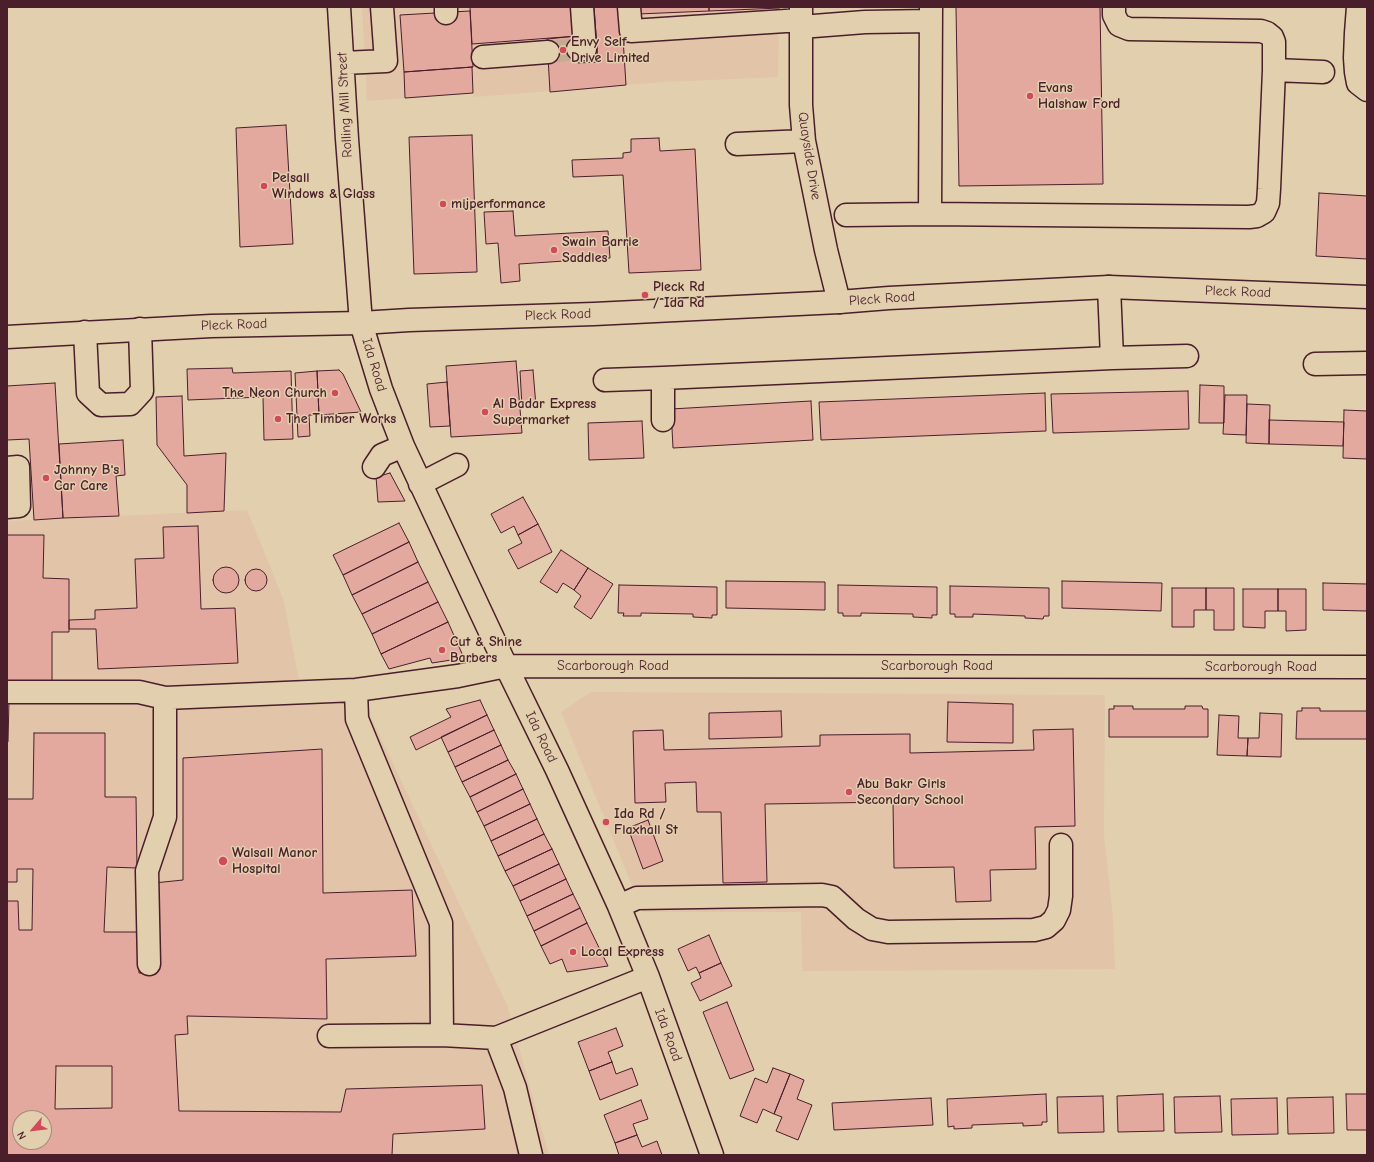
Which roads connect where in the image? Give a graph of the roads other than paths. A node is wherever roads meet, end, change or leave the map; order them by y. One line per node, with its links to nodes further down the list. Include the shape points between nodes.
1 (339, 7): 13 (main road, Rolling Mill Street)
2 (382, 7): 13 (main road, via 386,61)
3 (582, 7): 10 (main road, via 585,49)
4 (629, 7): 8 (main road, via 626,31)
5 (1114, 7): 14 (main road, via 1114,15 1119,25 1130,29 1267,33 1274,42)
6 (1358, 7): 9 (main road)
7 (931, 14): 8 (main road, via 865,22); 19 (main road)
8 (801, 18): 17 (main road, Quayside Drive, via 801,105)
9 (1362, 33): 16 (main road, via 1355,58 1356,72 1358,83)
10 (578, 49)
11 (548, 52): 12 (main road)
12 (483, 57)
13 (343, 63): 24 (main road, Rolling Mill Street)
14 (1274, 70): 15 (main road); 19 (main road, via 1268,203 1264,212 1257,216)
15 (1323, 72)
16 (1367, 90)
17 (804, 141): 18 (main road); 23 (main road, Quayside Drive)
18 (737, 144)
19 (930, 214): 20 (main road)
20 (846, 215)
21 (1109, 287): 22 (main road, Pleck Road); 23 (main road, Pleck Road); 29 (main road)
22 (1367, 297)
23 (839, 302): 24 (main road, Pleck Road)
24 (361, 323): 25 (main road, Pleck Road); 35 (main road, Ida Road, via 381,389)
25 (140, 329): 26 (main road, Pleck Road); 26 (main road, via 142,391 130,404 101,405 88,394)
26 (85, 332): 27 (main road, Pleck Road)
27 (7, 337)
28 (1187, 356): 29 (main road)
29 (1112, 358): 32 (main road)
30 (1367, 363): 31 (main road)
31 (1314, 364)
32 (663, 378): 33 (main road); 34 (main road)
33 (605, 380)
34 (663, 420)
35 (403, 446): 37 (main road, via 382,456); 39 (main road, Ida Road)
36 (457, 465): 39 (main road)
37 (374, 467)
38 (7, 468): 40 (main road, via 18,468 19,506)
39 (420, 484): 41 (main road, Ida Road)
40 (7, 507)
41 (506, 666): 42 (main road, Scarborough Road); 43 (main road, Scarborough Road, via 458,676); 47 (main road, Ida Road)
42 (1367, 667)
43 (356, 690): 45 (main road, Scarborough Road); 50 (main road, via 357,719 441,923)
44 (7, 692): 45 (main road, Scarborough Road, via 138,692)
45 (165, 698): 48 (main road, via 165,817 147,871)
46 (1061, 845): 47 (main road, via 1059,910 1054,920 1034,930 888,932 872,929 856,919 832,896 822,895 637,898)
47 (619, 906): 49 (main road, Ida Road)
48 (149, 964)
49 (648, 977): 52 (main road); 54 (main road, Ida Road)
50 (442, 1034): 51 (main road); 52 (main road)
51 (329, 1036)
52 (496, 1038): 53 (main road, via 515,1088)
53 (531, 1155)
54 (712, 1155)

